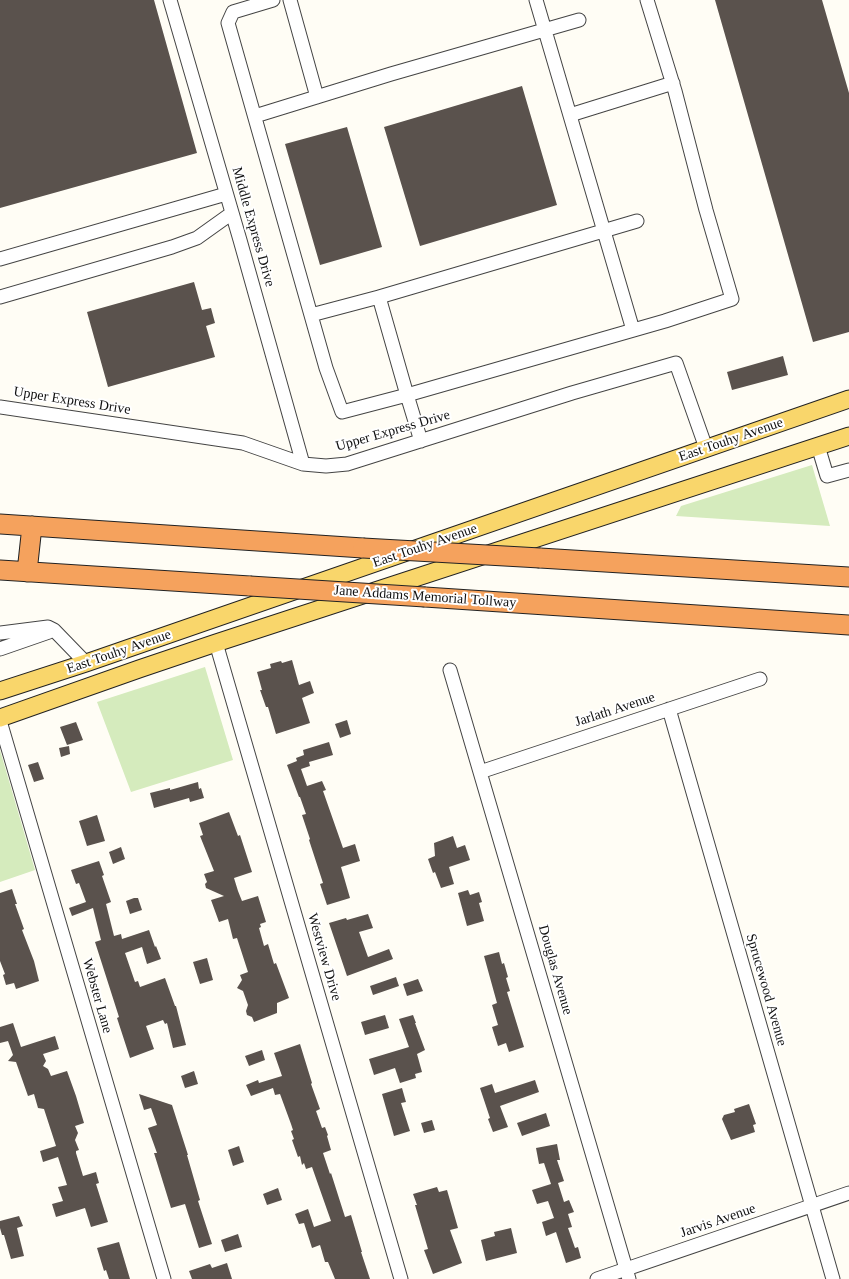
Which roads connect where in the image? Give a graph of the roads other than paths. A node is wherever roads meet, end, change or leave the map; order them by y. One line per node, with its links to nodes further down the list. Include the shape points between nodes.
1 (170, 0): 12 (street, Middle Express Drive)
2 (273, 0): 11 (street, via 233,12 228,23)
3 (290, 0): 9 (street)
4 (536, 0): 7 (street)
5 (647, 0): 8 (street)
6 (578, 20): 7 (street)
7 (545, 30): 9 (street); 10 (street)
8 (673, 83): 10 (street); 20 (street, via 732,298)
9 (317, 97): 11 (street)
10 (570, 115): 15 (street)
11 (255, 116): 19 (street)
12 (226, 194): 13 (street, Middle Express Drive); 16 (street)
13 (232, 213): 17 (street, via 197,238); 28 (street, Middle Express Drive)
14 (637, 220): 15 (street)
15 (604, 231): 18 (street); 20 (street)
16 (0, 260)
17 (0, 297)
18 (378, 297): 19 (street); 21 (street)
19 (311, 315): 21 (street, via 342,412)
20 (633, 330): 21 (street)
21 (407, 395): 25 (street)
22 (849, 399): 27 (main road, East Touhy Avenue)
23 (0, 407): 28 (street, Upper Express Drive, via 243,443)
24 (849, 436): 26 (main road, East Touhy Avenue)
25 (421, 441): 27 (street, Upper Express Drive, via 676,363); 28 (street, Upper Express Drive, via 347,464)
26 (818, 446): 29 (street, via 827,476); 38 (main road, East Touhy Avenue)
27 (706, 448): 40 (main road, East Touhy Avenue)
28 (303, 464)
29 (849, 470)
30 (0, 524): 31 (highway)
31 (32, 526): 33 (highway); 34 (highway, bridge)
32 (0, 570): 33 (highway, Jane Addams Memorial Tollway)
33 (27, 572): 35 (highway, Jane Addams Memorial Tollway, bridge)
34 (849, 577)
35 (849, 625)
36 (54, 630): 37 (street, via 48,627); 39 (street); 40 (street)
37 (0, 633)
38 (216, 643): 45 (main road, East Touhy Avenue); 51 (street, Westview Drive)
39 (0, 649)
40 (86, 663): 43 (main road, East Touhy Avenue)
41 (450, 670): 46 (street, Douglas Avenue)
42 (760, 679): 44 (street, Jarlath Avenue)
43 (0, 691)
44 (668, 709): 46 (street, Jarlath Avenue); 48 (street, Sprucewood Avenue)
45 (0, 720): 50 (street, Webster Lane)
46 (480, 772): 49 (street, Douglas Avenue)
47 (849, 1193): 48 (street, Jarvis Avenue)
48 (811, 1206): 49 (street, Jarvis Avenue); 53 (street, Sprucewood Avenue)
49 (628, 1274): 52 (street, Jarvis Avenue)
50 (164, 1279)
51 (402, 1279)
52 (597, 1279)
53 (833, 1279)

